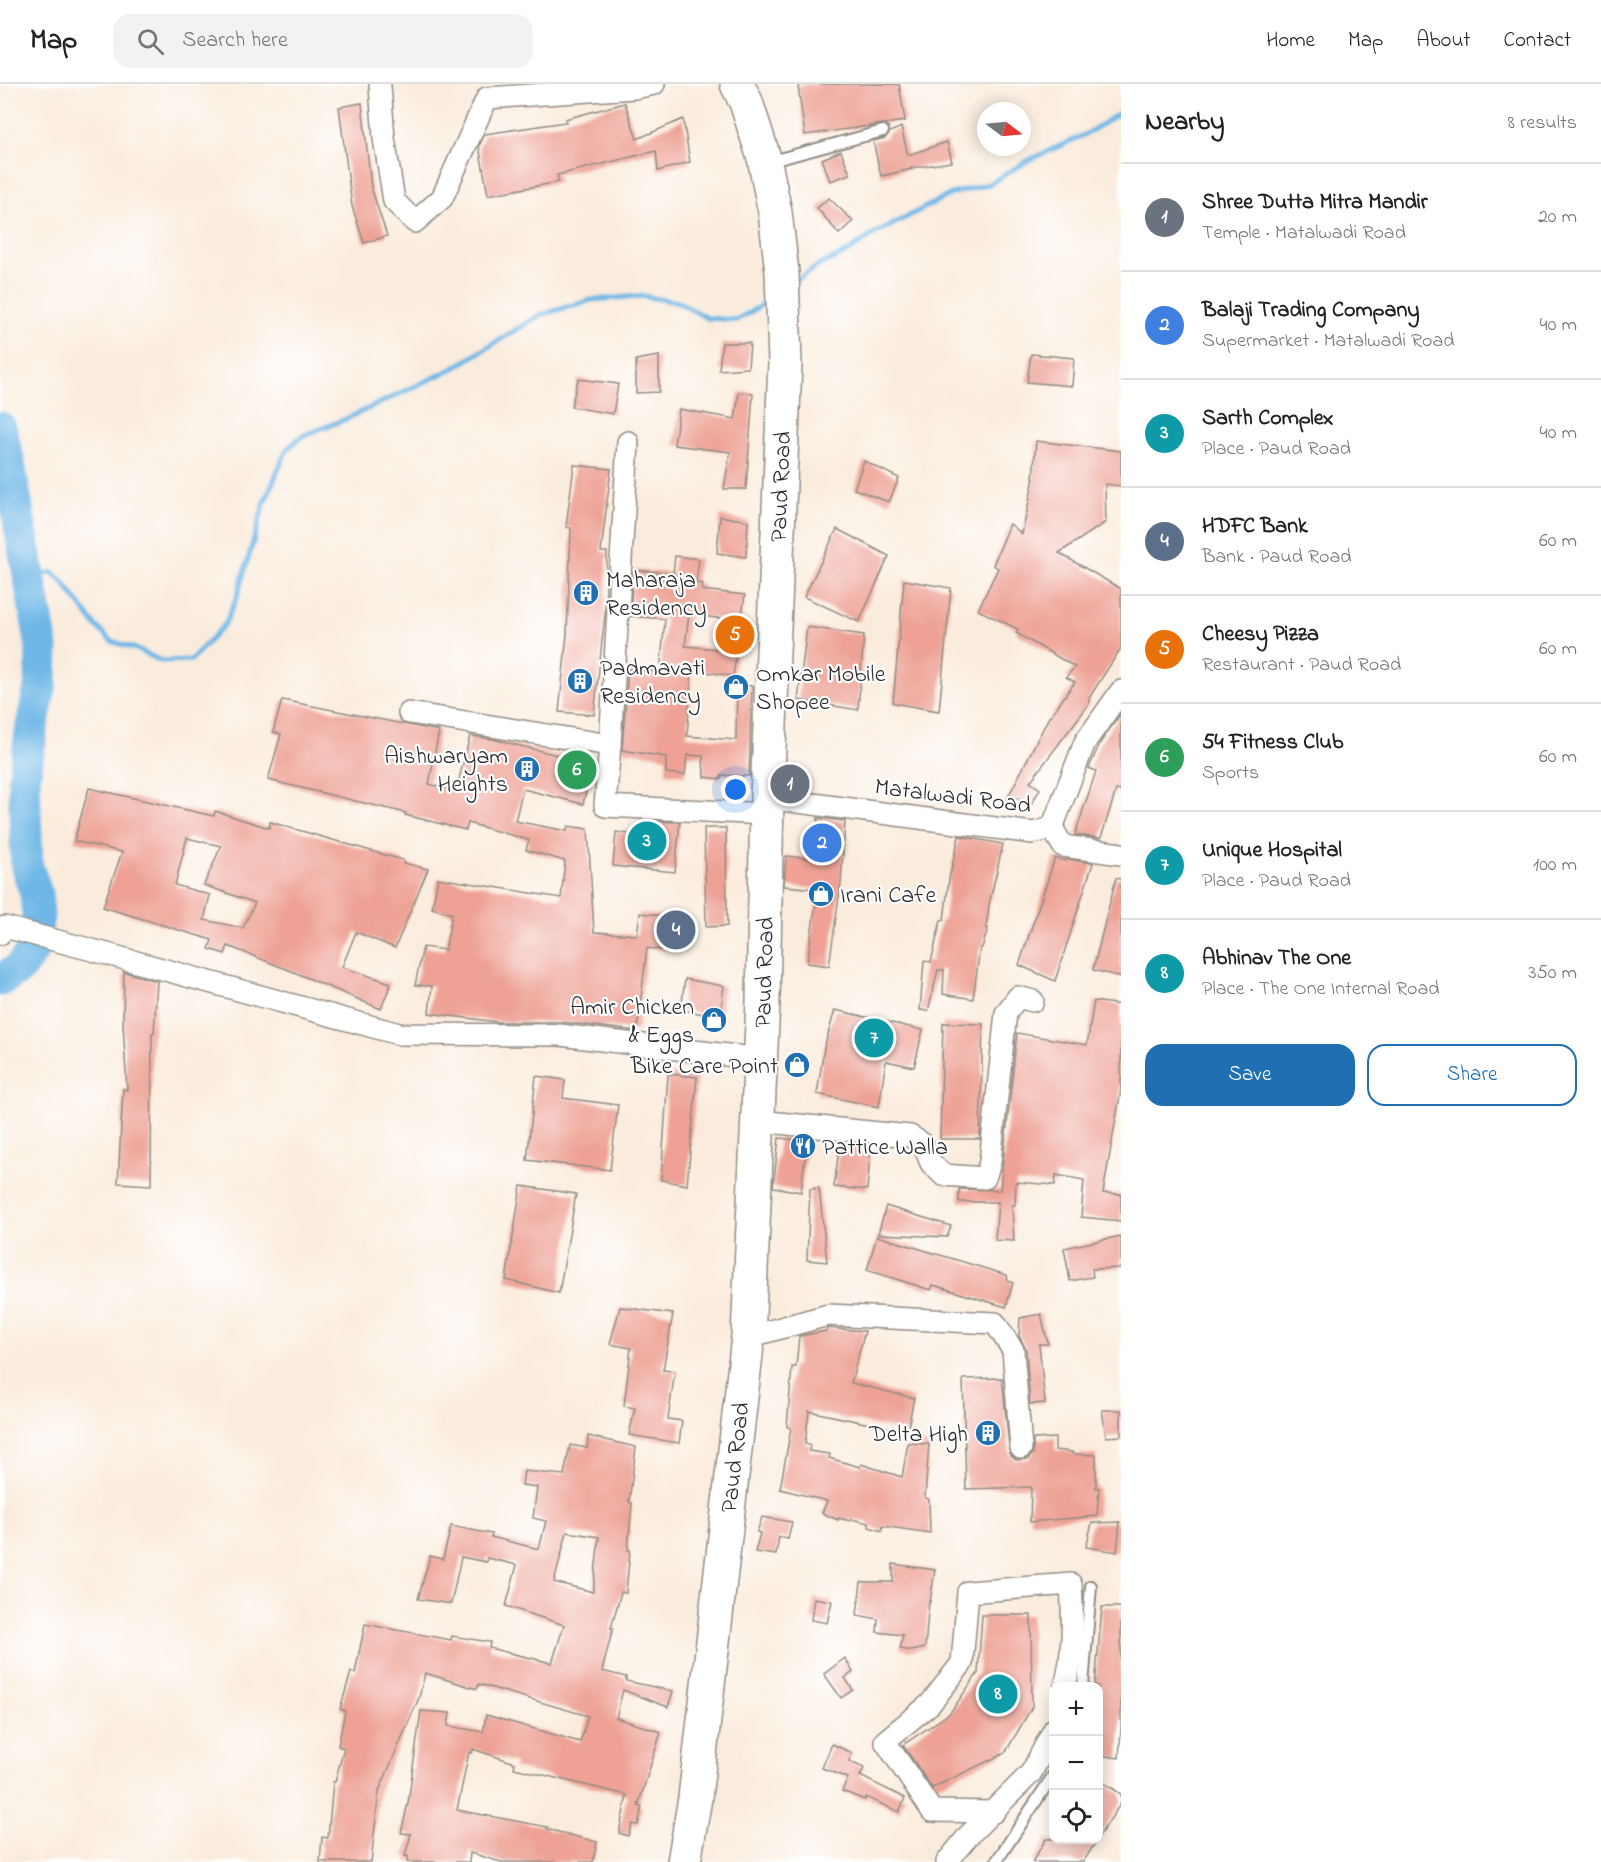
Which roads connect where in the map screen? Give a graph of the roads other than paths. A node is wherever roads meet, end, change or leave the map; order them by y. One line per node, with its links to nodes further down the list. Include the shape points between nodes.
1 (654, 84): 3 (street, via 487,98 442,198 415,222 394,201)
2 (737, 84): 5 (main road, Paud Road)
3 (380, 86)
4 (883, 131): 5 (lane)
5 (765, 163): 10 (main road, Paud Road, via 782,272 785,363)
6 (628, 442): 9 (street)
7 (1121, 691): 11 (street, Matalwadi Road, via 1084,742)
8 (409, 713): 9 (street)
9 (610, 745): 10 (street, Matalwadi Road, via 605,806)
10 (766, 806): 11 (street, Matalwadi Road, via 1033,833); 15 (main road, Paud Road)
11 (1052, 828): 12 (street, via 1064,846)
12 (1121, 854)
13 (2, 931): 15 (street, via 57,941 399,1034 560,1035)
14 (1033, 1001): 16 (street, via 1018,997 1006,1013 985,1178 943,1175 931,1163 922,1144 910,1136)
15 (761, 1059): 16 (main road, Paud Road)
16 (758, 1121): 17 (main road, Paud Road)
17 (748, 1337): 18 (street, via 828,1315 995,1323 1014,1350); 25 (main road, Paud Road, via 695,1798)
18 (1021, 1448)
19 (1091, 1586): 21 (lane)
20 (1066, 1682): 24 (street, via 1071,1584 968,1592 962,1663 930,1704 885,1741 932,1811)
21 (1083, 1682)
22 (1050, 1736): 24 (street, via 1031,1773)
23 (1049, 1780): 27 (lane)
24 (994, 1812): 26 (street)
25 (684, 1862)
26 (947, 1862)
27 (996, 1862)

